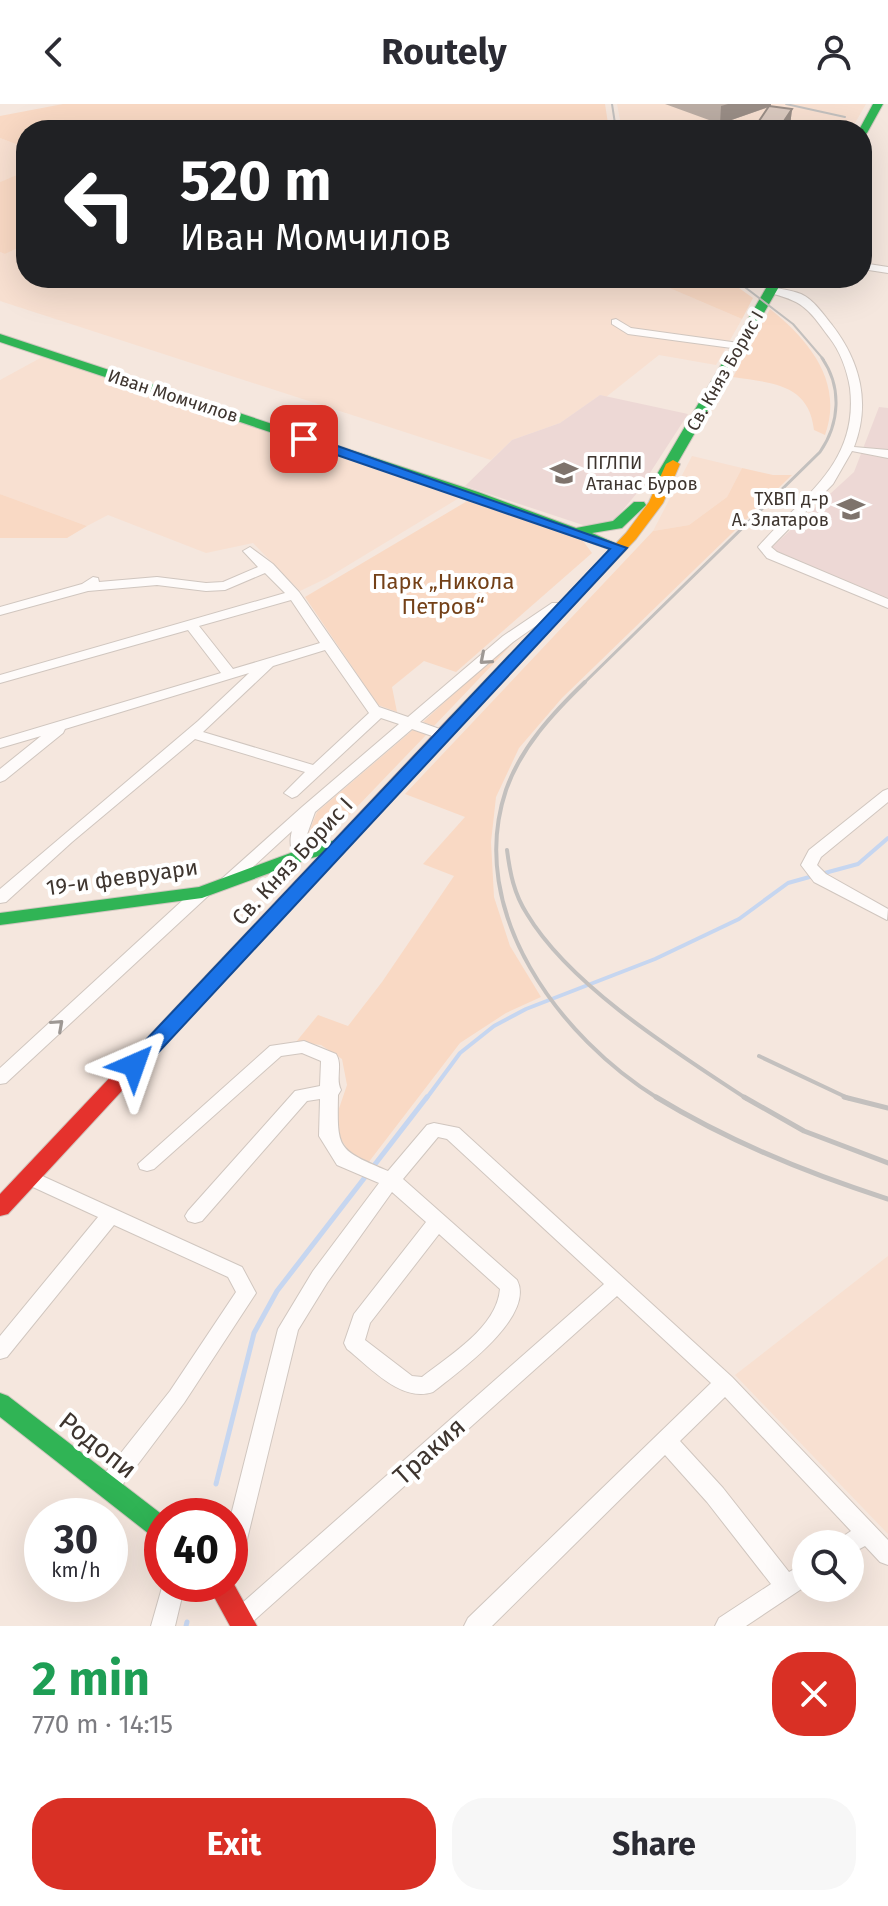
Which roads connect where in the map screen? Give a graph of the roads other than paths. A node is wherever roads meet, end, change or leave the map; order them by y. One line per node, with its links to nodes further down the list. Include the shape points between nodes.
1 (772, 288): 5 (street, Св. Княз Борис I)
2 (782, 288): 6 (street, via 799,297 864,378 870,413)
3 (616, 322): 5 (street, via 628,331)
4 (0, 338): 10 (street, Иван Момчилов)
5 (739, 346): 8 (street, Св. Княз Борис I)
6 (858, 450): 7 (street); 16 (street, via 846,472 764,547)
7 (888, 454)
8 (673, 464): 9 (street, Св. Княз Борис I); 11 (street, Св. Княз Борис I, via 666,489)
9 (639, 505): 10 (street, via 617,525); 11 (street, Св. Княз Борис I)
10 (577, 531): 11 (street, Иван Момчилов)
11 (619, 548): 15 (street, Св. Княз Борис I)
12 (250, 551): 13 (street)
13 (268, 567): 14 (street); 17 (street, via 225,586 91,583)
14 (294, 595): 18 (street); 19 (street)
15 (570, 597): 24 (street, one-way to 24, via 508,639); 27 (street, Св. Княз Борис I)
16 (888, 604)
17 (0, 611)
18 (191, 625): 21 (street); 22 (street)
19 (328, 645): 20 (street); 23 (street)
20 (268, 663): 21 (street); 26 (street)
21 (230, 675): 25 (street)
22 (0, 679)
23 (379, 712): 24 (street); 29 (street)
24 (409, 722): 27 (street); 33 (street)
25 (63, 725): 28 (street); 30 (street)
26 (195, 734): 29 (street); 38 (street)
27 (443, 735): 34 (street, Св. Княз Борис I)
28 (0, 744)
29 (313, 770): 31 (street)
30 (0, 777)
31 (292, 793)
32 (888, 794): 39 (street, via 815,854 809,865 820,878)
33 (308, 810): 35 (street, via 297,840); 36 (street)
34 (340, 844): 35 (street, 19-и февруари); 44 (street, Св. Княз Борис I)
35 (302, 855): 36 (street, 19-и февруари)
36 (225, 883): 37 (street, 19-и февруари)
37 (202, 892): 40 (street, 19-и февруари); 41 (street, one-way to 37)
38 (0, 898)
39 (887, 915)
40 (0, 919)
41 (0, 1078)
42 (332, 1090): 43 (street, via 330,1058 304,1047 276,1050); 45 (street, via 328,1136 344,1160); 48 (street, via 301,1096)
43 (147, 1164)
44 (29, 1177): 46 (street, Св. Княз Борис I); 47 (street)
45 (391, 1180): 49 (street); 50 (street, via 434,1130 452,1133); 56 (street, via 288,1329)
46 (0, 1208)
47 (111, 1215): 51 (street); 55 (street, via 235,1272 246,1293 177,1397)
48 (195, 1216)
49 (438, 1221): 49 (street, via 361,1320 354,1343 407,1384 426,1386 499,1322 512,1297 510,1286)
50 (618, 1284): 52 (street); 65 (street, Тракия)
51 (0, 1351)
52 (725, 1383): 54 (street); 58 (street)
53 (0, 1403): 55 (street, Родопи)
54 (665, 1440): 61 (street); 67 (street)
55 (109, 1485): 57 (street, Родопи)
56 (246, 1498)
57 (144, 1514)
58 (851, 1530)
59 (864, 1541): 60 (street)
60 (888, 1555)
61 (792, 1576)
62 (792, 1583): 68 (street)
63 (169, 1602): 66 (street)
64 (232, 1602): 65 (street)
65 (243, 1622)
66 (163, 1626)
67 (476, 1626)
68 (727, 1626)

